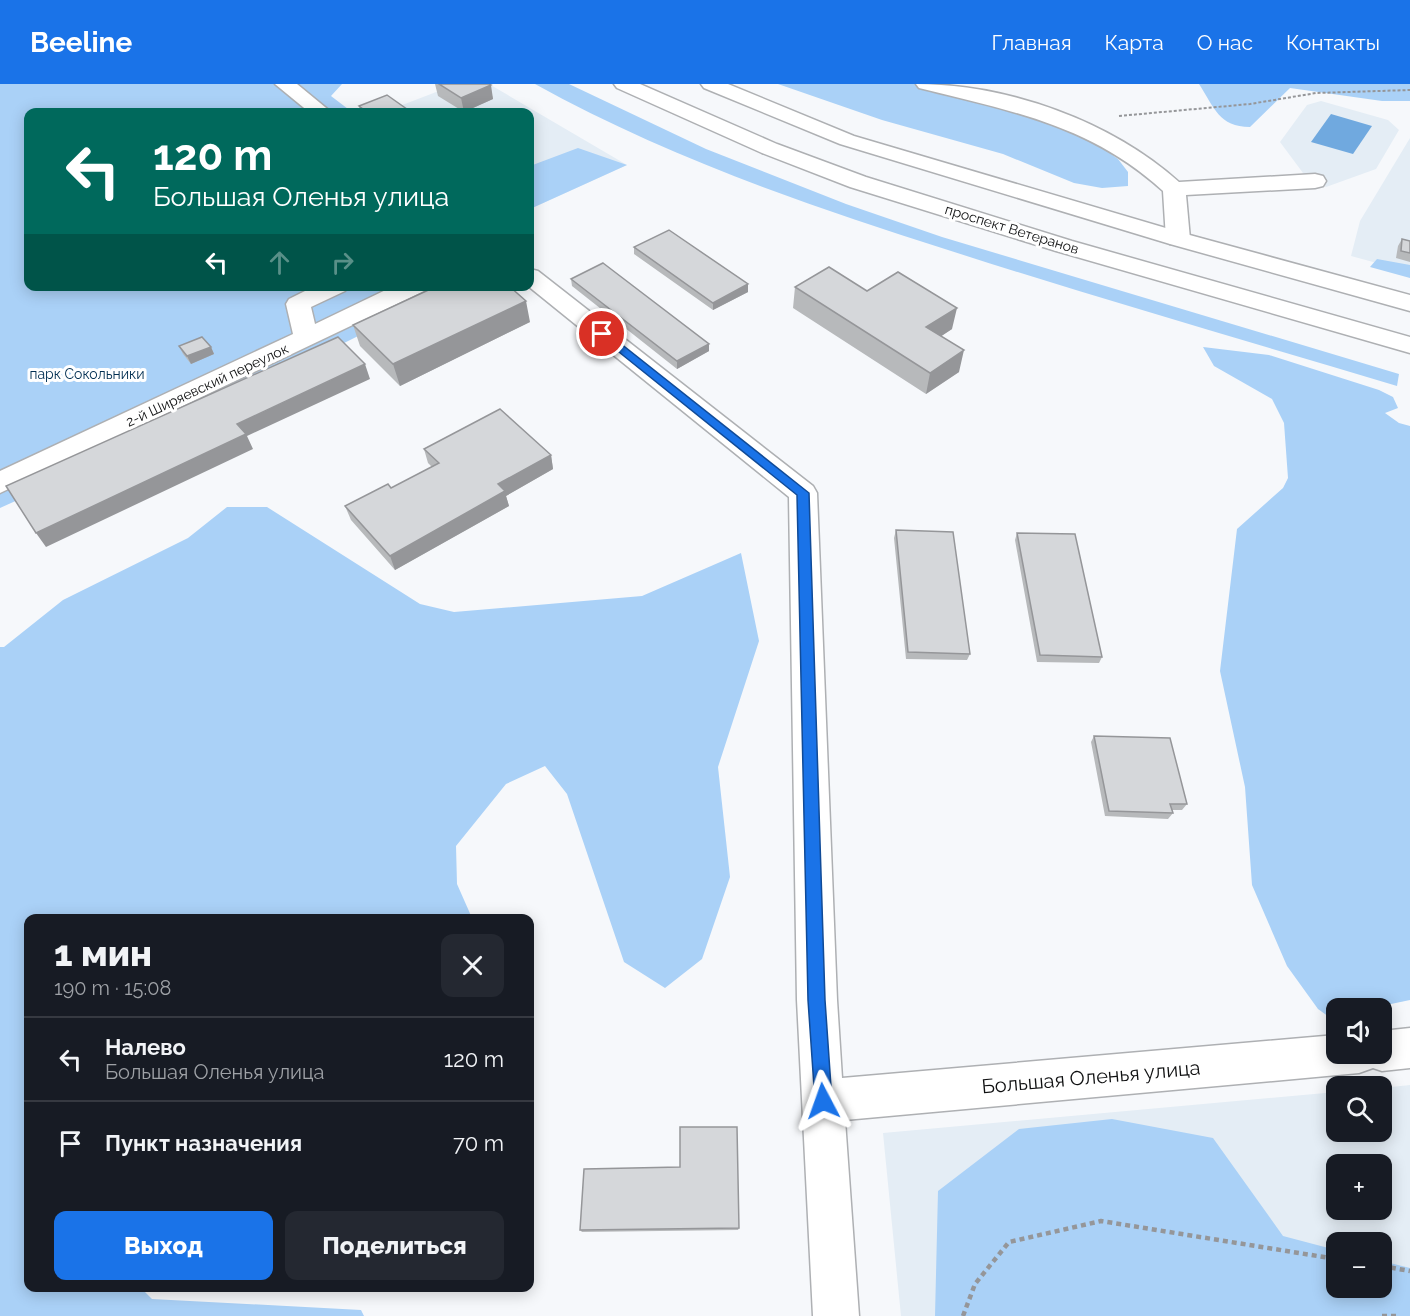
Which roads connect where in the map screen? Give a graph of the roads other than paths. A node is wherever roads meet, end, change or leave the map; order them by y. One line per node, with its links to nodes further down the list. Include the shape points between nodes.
1 (285, 84): 5 (main road)
2 (624, 84): 14 (main road, проспект Ветеранов, via 748,140 856,181 993,225)
3 (711, 84): 8 (main road, via 847,140)
4 (926, 84): 7 (main road, via 1067,119 1112,141 1156,170)
5 (316, 108)
6 (1315, 181): 7 (main road)
7 (1174, 189): 8 (main road)
8 (1178, 239): 12 (main road)
9 (534, 279): 19 (main road, via 803,493)
10 (325, 291): 13 (main road, via 298,304)
11 (405, 291): 13 (main road, 2-й Ширяевский переулок)
12 (1410, 303)
13 (306, 338): 15 (main road, 2-й Ширяевский переулок)
14 (1410, 345)
15 (0, 483)
16 (1410, 1048): 17 (main road)
17 (1392, 1050)
18 (1326, 1056): 19 (main road, Большая Оленья улица)
19 (823, 1101): 20 (main road)
20 (836, 1316)

